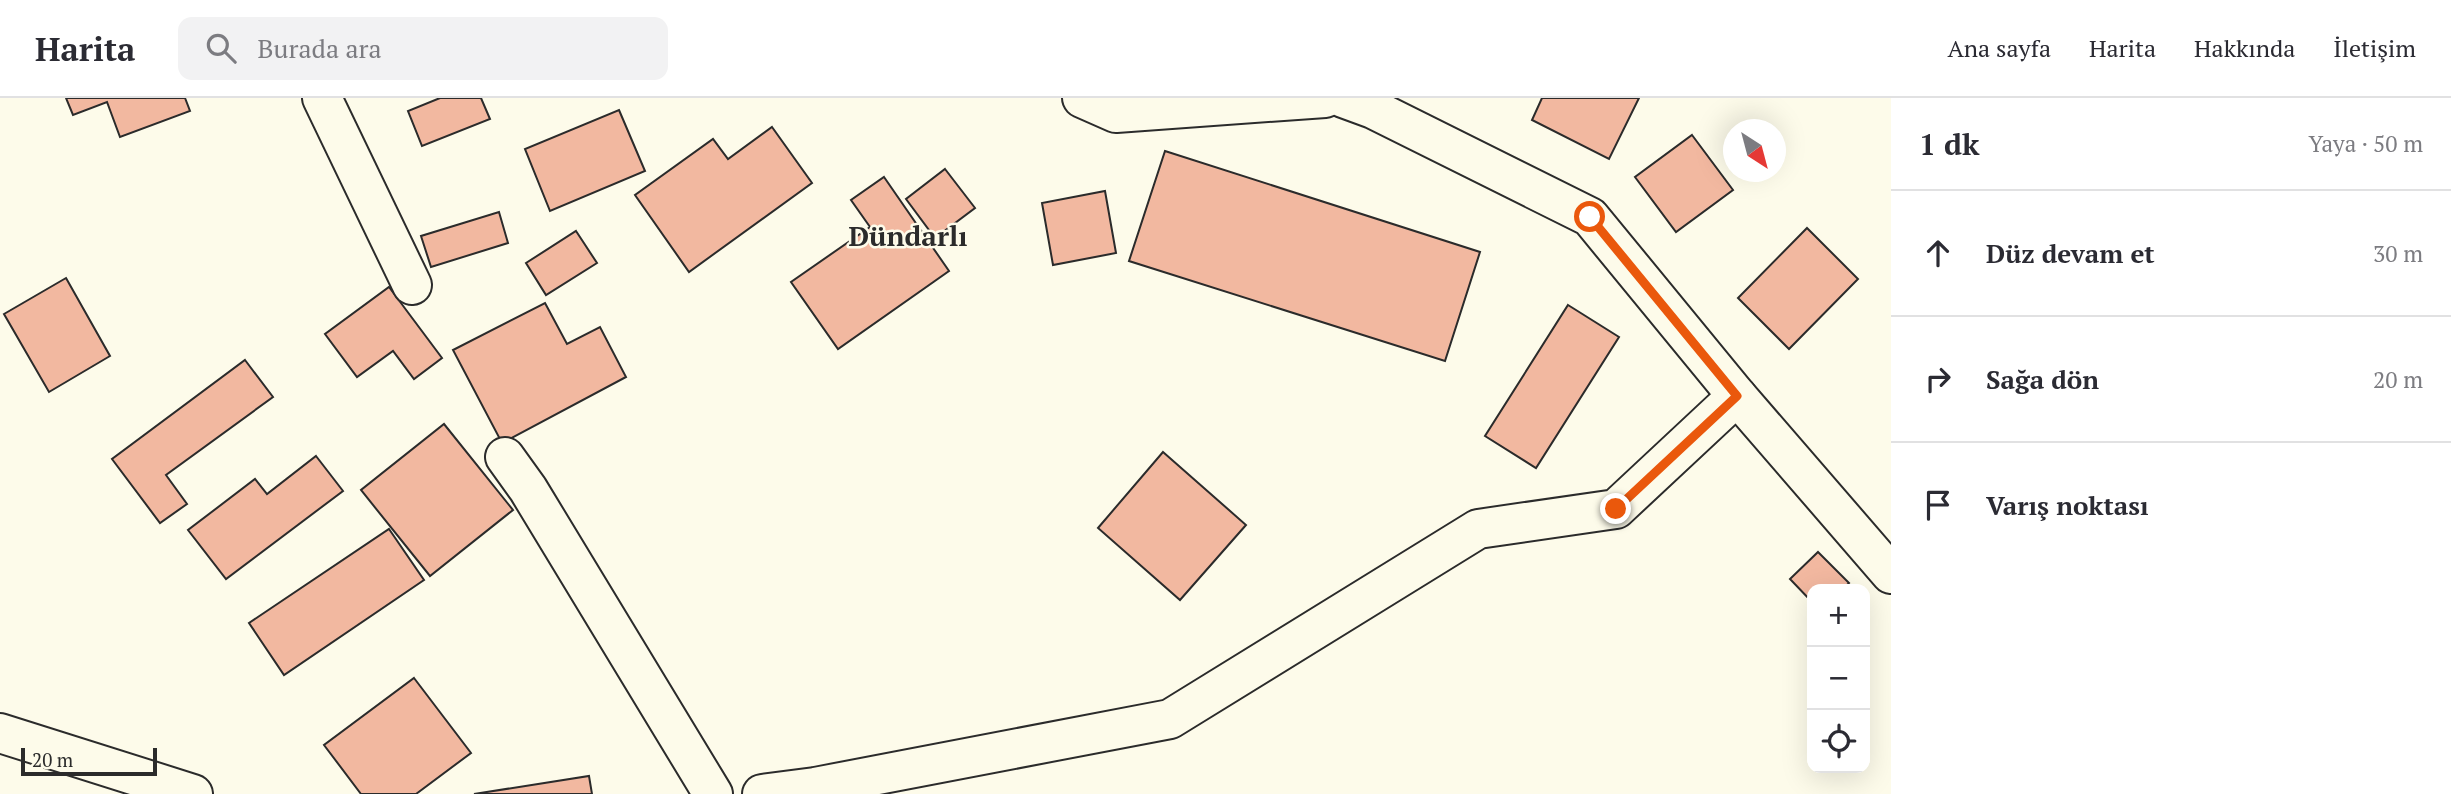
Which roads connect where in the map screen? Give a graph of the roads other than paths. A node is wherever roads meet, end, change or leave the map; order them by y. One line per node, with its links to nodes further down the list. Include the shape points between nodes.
1 (322, 98): 5 (street)
2 (1082, 98): 3 (street, via 1116,113)
3 (1325, 98)
4 (1368, 102): 6 (street, via 1590,217)
5 (412, 285)
6 (1737, 396): 8 (street); 12 (street, via 1616,509 1478,529 1170,719)
7 (505, 457): 11 (street)
8 (1891, 574)
9 (0, 733): 10 (street)
10 (193, 794)
11 (713, 794)
12 (762, 794)

